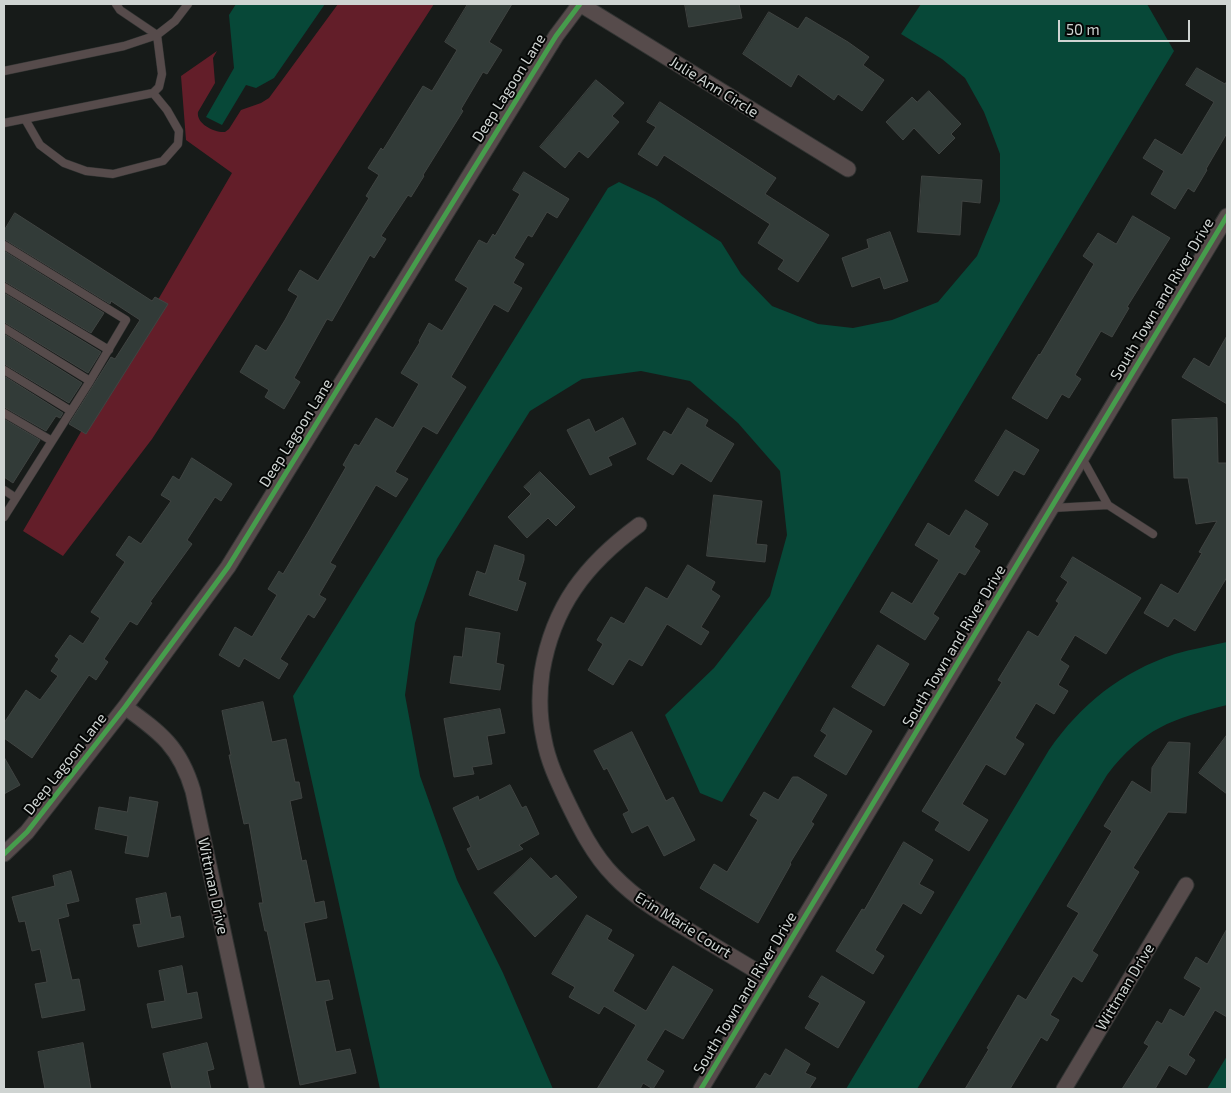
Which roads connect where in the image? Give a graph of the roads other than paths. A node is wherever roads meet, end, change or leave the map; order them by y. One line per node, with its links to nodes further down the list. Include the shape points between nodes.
1 (116, 4): 4 (lane)
2 (188, 4): 4 (lane)
3 (580, 4): 9 (street, Julie Ann Circle); 28 (street, Deep Lagoon Lane, via 501,124 228,568)
4 (158, 35): 5 (lane, via 124,46); 6 (lane, via 162,74 159,87)
5 (4, 71)
6 (153, 93): 7 (lane); 7 (lane, via 178,131 178,144 163,161 113,174 86,172 64,163 40,145)
7 (25, 119): 8 (lane)
8 (4, 123)
9 (848, 169)
10 (1227, 216): 20 (street, South Town and River Drive)
11 (4, 244): 14 (lane, via 126,320)
12 (4, 286): 14 (lane)
13 (4, 328): 16 (lane)
14 (109, 350): 16 (lane)
15 (4, 370): 17 (lane)
16 (90, 381): 17 (lane)
17 (71, 411): 19 (lane)
18 (4, 413): 19 (lane)
19 (52, 442): 22 (lane)
20 (1082, 458): 23 (lane); 24 (street, South Town and River Drive)
21 (4, 490): 22 (lane)
22 (16, 498): 25 (lane)
23 (1108, 505): 24 (lane); 27 (lane)
24 (1052, 508): 31 (street, South Town and River Drive)
25 (4, 517)
26 (639, 525): 31 (street, Erin Marie Court, via 579,580 557,617 544,658 540,702 549,758 584,834 613,875 650,907)
27 (1153, 534)
28 (125, 707): 29 (street, Deep Lagoon Lane, via 27,832); 32 (street, Wittman Drive, via 164,738 187,772)
29 (4, 854)
30 (1186, 885): 34 (street, Wittman Drive)
31 (768, 978): 33 (street, South Town and River Drive)
32 (257, 1089)
33 (701, 1089)
34 (1064, 1089)

